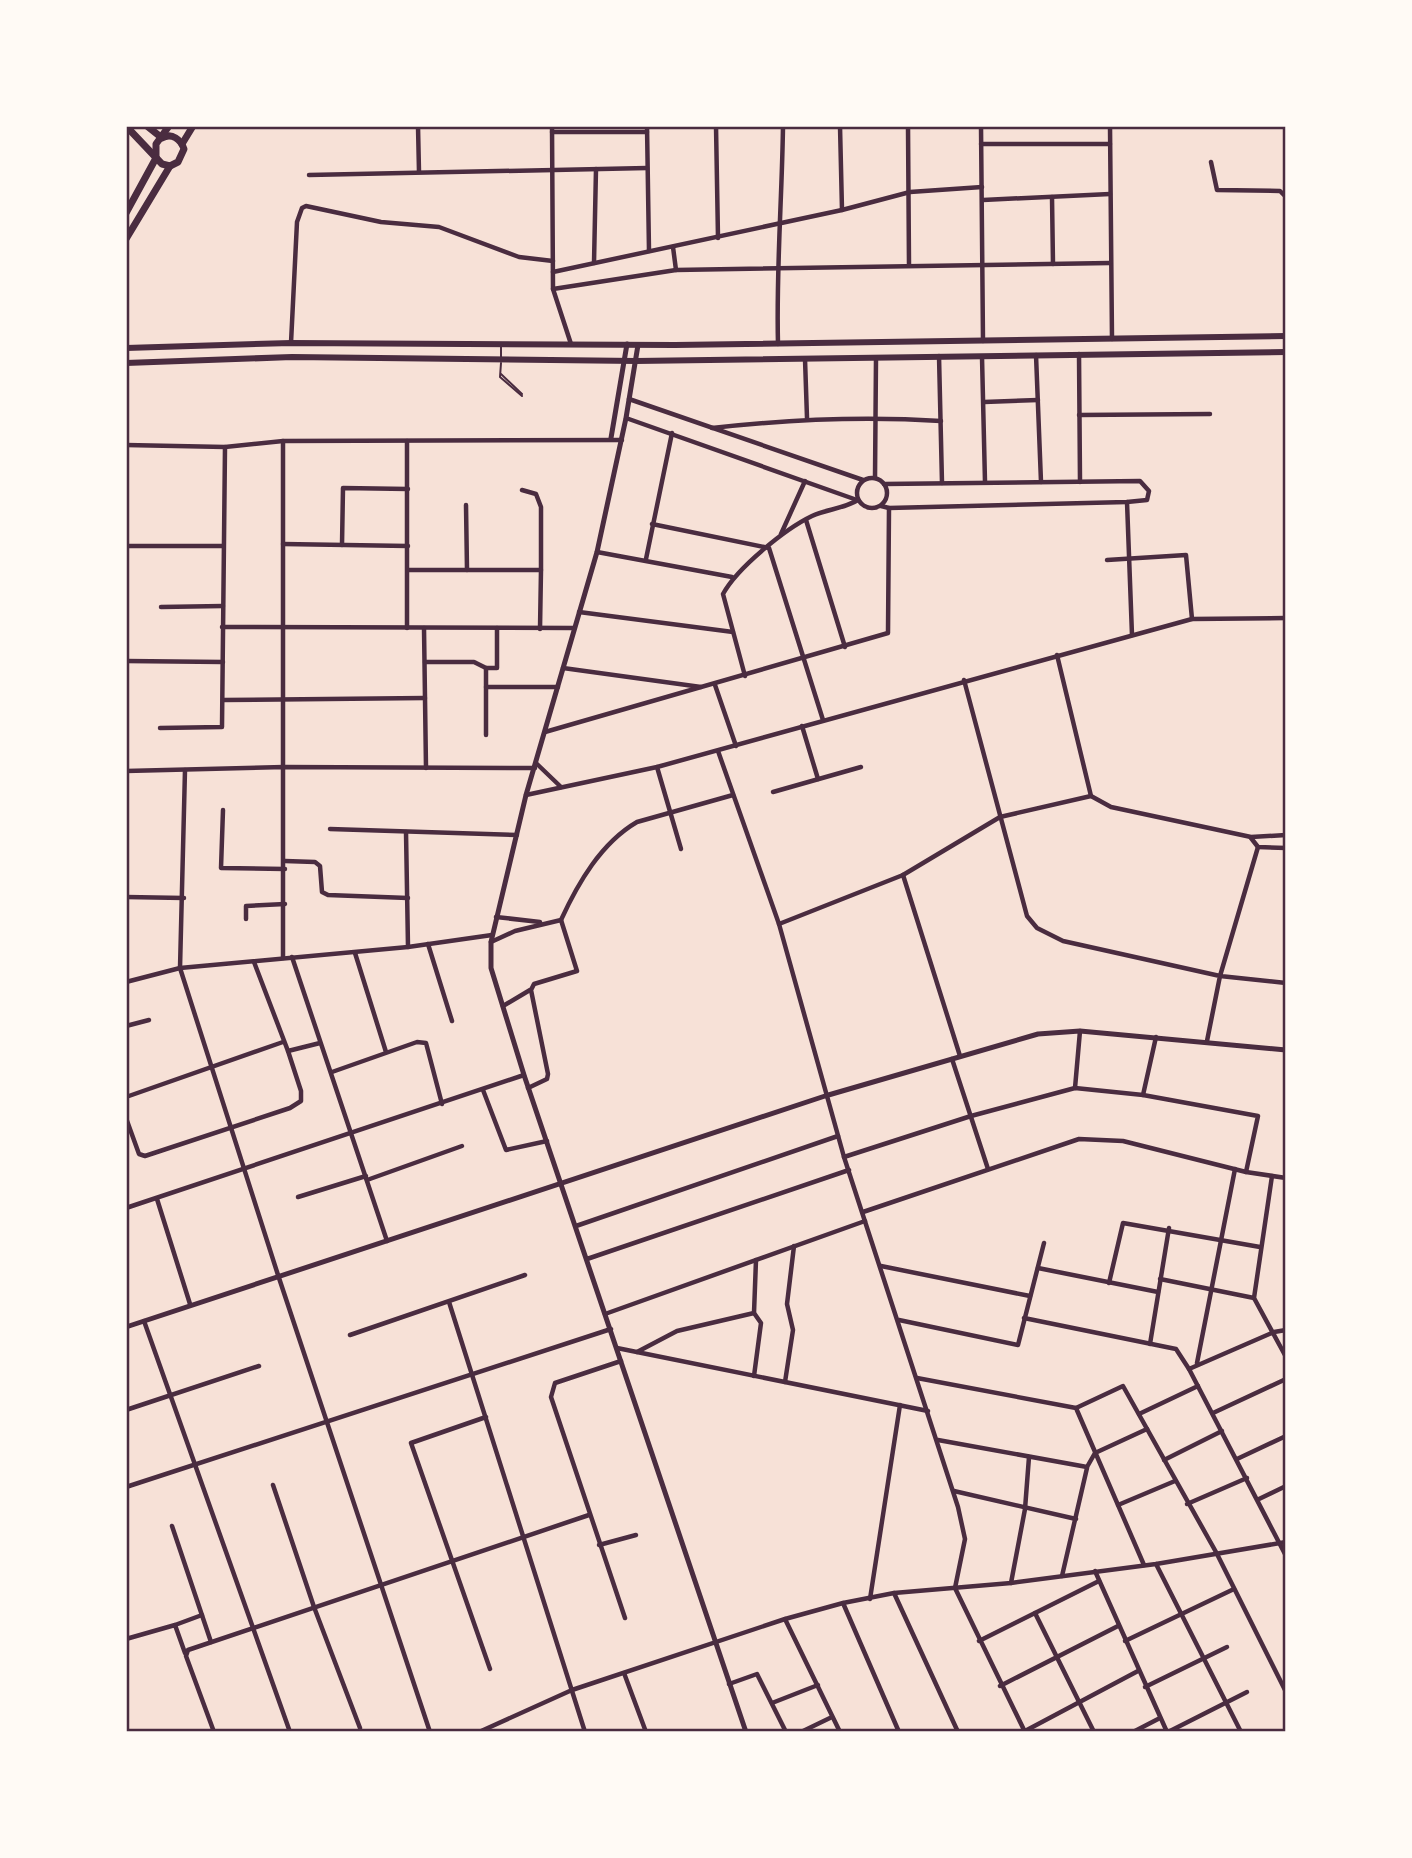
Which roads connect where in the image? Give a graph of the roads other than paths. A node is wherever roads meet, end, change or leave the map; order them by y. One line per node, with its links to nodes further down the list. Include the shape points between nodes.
1 (126, 126): 18 (highway)
2 (147, 126): 14 (highway)
3 (169, 126): 14 (highway)
4 (193, 126): 17 (highway)
5 (418, 126): 24 (street)
6 (716, 126): 35 (street)
7 (783, 126): 34 (street)
8 (840, 126): 32 (street)
9 (908, 126): 27 (street)
10 (981, 126): 15 (street)
11 (1110, 126): 16 (street)
12 (552, 129): 13 (street); 23 (street)
13 (647, 129): 21 (street)
14 (162, 138): 17 (highway, via 171,136); 18 (highway, via 154,149)
15 (981, 144): 16 (street); 26 (street)
16 (1110, 144): 28 (street)
17 (182, 145): 20 (highway, via 181,159)
18 (156, 158): 20 (highway); 33 (highway)
19 (1211, 162): 30 (street, via 1217,190 1280,191)
20 (170, 166): 36 (highway)
21 (647, 168): 22 (street); 38 (street)
22 (596, 169): 23 (street); 40 (street)
23 (552, 171): 24 (street); 39 (street)
24 (419, 172): 25 (street)
25 (309, 175)
26 (982, 187): 27 (street); 31 (street)
27 (910, 192): 32 (street); 43 (street)
28 (1110, 194): 29 (street); 42 (street)
29 (1052, 197): 31 (street); 41 (street)
30 (1286, 197)
31 (983, 200): 44 (street)
32 (842, 210): 34 (street)
33 (126, 213)
34 (782, 223): 35 (street); 45 (street)
35 (718, 238): 37 (street)
36 (126, 239)
37 (673, 247): 38 (street); 46 (street)
38 (649, 251): 40 (street)
39 (552, 261): 47 (street); 52 (street, via 519,257 439,227 391,224 306,206 297,222)
40 (594, 263): 47 (street)
41 (1053, 264): 42 (street); 44 (street)
42 (1110, 264): 50 (street)
43 (909, 265): 44 (street); 45 (street)
44 (982, 265): 51 (street)
45 (776, 268): 46 (street); 56 (street)
46 (676, 270): 48 (street)
47 (553, 272): 48 (street)
48 (553, 289): 54 (street)
49 (1286, 336): 50 (main road)
50 (1112, 340): 51 (main road)
51 (983, 341): 56 (main road)
52 (291, 343): 53 (main road); 58 (main road)
53 (501, 344): 54 (main road); 66 (lane)
54 (571, 344): 55 (main road)
55 (627, 344): 57 (main road); 68 (street)
56 (778, 344): 57 (main road)
57 (638, 345): 69 (street)
58 (126, 348)
59 (1286, 352): 60 (main road)
60 (1079, 354): 61 (main road); 77 (street)
61 (1036, 355): 63 (main road); 74 (street)
62 (939, 356): 63 (main road); 64 (main road); 81 (street)
63 (982, 356): 75 (street)
64 (876, 357): 65 (main road); 78 (street)
65 (805, 358): 69 (main road); 80 (street)
66 (501, 359): 67 (main road); 68 (main road); 71 (lane)
67 (487, 360): 70 (main road, via 292,358); 71 (lane, via 496,363)
68 (624, 360): 69 (main road); 84 (street)
69 (636, 361): 73 (street)
70 (126, 363)
71 (500, 375): 72 (lane)
72 (522, 395)
73 (629, 399): 79 (street); 82 (street)
74 (1038, 400): 75 (street); 94 (street)
75 (985, 402): 93 (street)
76 (1210, 414): 77 (street)
77 (1079, 415): 95 (street)
78 (875, 416): 80 (street); 81 (street); 90 (street)
79 (626, 418): 83 (street); 85 (street)
80 (807, 418): 82 (street)
81 (941, 421): 96 (street)
82 (710, 428): 92 (street)
83 (672, 433): 91 (street); 106 (street)
84 (611, 438): 85 (street); 87 (street)
85 (622, 440): 114 (street)
86 (283, 441): 87 (street); 89 (street); 108 (street)
87 (407, 441): 98 (street)
88 (126, 445): 89 (street)
89 (225, 447): 112 (street)
90 (875, 478): 92 (street); 97 (street)
91 (805, 481): 100 (street); 107 (street)
92 (863, 481): 100 (street, via 856,491)
93 (985, 482): 94 (street); 96 (street)
94 (1041, 482): 95 (street)
95 (1080, 482): 101 (street, via 1140,481 1149,491 1147,500)
96 (942, 483): 97 (street)
97 (884, 484): 103 (street, via 886,498)
98 (408, 489): 109 (street, via 343,488); 110 (street)
99 (522, 490): 120 (street, via 536,494 541,507)
100 (858, 500): 103 (street, via 868,509); 105 (street)
101 (1127, 502): 104 (street); 116 (street)
102 (466, 505): 119 (street)
103 (881, 506): 104 (street)
104 (889, 508): 136 (street, via 888,634)
105 (806, 520): 107 (street); 136 (street)
106 (652, 524): 113 (street); 115 (street)
107 (780, 536): 113 (street)
108 (282, 544): 109 (street); 127 (street)
109 (342, 545): 110 (street)
110 (408, 545): 118 (street)
111 (126, 546): 112 (street)
112 (223, 546): 122 (street)
113 (769, 548): 121 (street); 138 (street)
114 (597, 552): 115 (street); 124 (street)
115 (646, 559): 121 (street)
116 (1130, 559): 117 (street); 126 (street, via 1186,555); 135 (street)
117 (1107, 560)
118 (408, 570): 119 (street); 129 (street)
119 (467, 570): 120 (street)
120 (541, 570): 133 (street)
121 (732, 577): 134 (street, via 723,594)
122 (223, 606): 123 (street); 128 (street)
123 (161, 607)
124 (579, 612): 132 (street); 134 (street)
125 (1286, 618): 126 (street)
126 (1192, 619): 135 (street)
127 (283, 626): 128 (street); 129 (street); 152 (street)
128 (222, 628): 140 (street)
129 (407, 628): 130 (street)
130 (424, 628): 131 (street); 141 (street)
131 (497, 628): 133 (street); 143 (street, via 497,667)
132 (574, 628): 133 (street); 142 (street)
133 (540, 629)
134 (733, 632): 144 (street)
135 (1132, 635): 137 (street)
136 (845, 647): 138 (street)
137 (1057, 655): 145 (street); 172 (street)
138 (804, 659): 144 (street); 153 (street)
139 (126, 661): 140 (street)
140 (223, 662): 151 (street)
141 (425, 662): 143 (street, via 474,662); 150 (street)
142 (563, 667): 148 (street); 149 (street)
143 (486, 668): 147 (street)
144 (745, 676): 146 (street)
145 (964, 680): 153 (street); 175 (street)
146 (715, 685): 149 (street); 158 (street)
147 (486, 687): 148 (street); 157 (street)
148 (558, 687): 156 (street)
149 (705, 687): 156 (street)
150 (425, 698): 152 (street); 164 (street)
151 (222, 700): 152 (street); 155 (street, via 222,727)
152 (282, 700): 162 (street)
153 (823, 720): 154 (street)
154 (802, 726): 158 (street); 167 (street)
155 (160, 728)
156 (545, 732): 160 (street)
157 (486, 735)
158 (736, 746): 159 (street)
159 (718, 751): 163 (street); 171 (street)
160 (536, 766): 164 (street); 168 (street); 170 (street)
161 (861, 766): 167 (street)
162 (284, 767): 164 (street); 165 (street); 184 (street)
163 (657, 767): 168 (street); 174 (street)
164 (426, 768)
165 (184, 770): 166 (street); 188 (street)
166 (126, 771)
167 (818, 779): 169 (street)
168 (561, 787): 170 (street)
169 (773, 792)
170 (526, 795): 178 (street)
171 (733, 795): 174 (street); 195 (street)
172 (1091, 796): 175 (street); 180 (street, via 1111,807)
173 (223, 810): 185 (street, via 221,868)
174 (671, 812): 183 (street); 193 (street, via 637,822 611,842 576,887)
175 (1000, 817): 186 (street); 204 (street, via 1027,916 1037,928 1063,941)
176 (330, 829): 177 (street)
177 (406, 832): 178 (street); 189 (street)
178 (517, 835): 191 (street)
179 (1286, 835): 180 (street)
180 (1251, 837): 181 (street)
181 (1258, 847): 182 (street); 204 (street)
182 (1286, 848)
183 (681, 849)
184 (285, 861): 185 (street); 189 (street, via 315,862 320,866 321,892 328,895)
185 (285, 869): 190 (street)
186 (903, 875): 195 (street); 220 (street)
187 (126, 897): 188 (street)
188 (184, 898): 203 (street)
189 (408, 898): 198 (street)
190 (285, 904): 192 (street, via 246,906); 201 (street)
191 (496, 916): 194 (street); 196 (street)
192 (246, 919)
193 (561, 920): 194 (street); 207 (street, via 577,971 534,984)
194 (545, 923): 196 (street)
195 (779, 924): 231 (street)
196 (491, 938): 197 (street); 208 (street, via 491,968)
197 (428, 944): 198 (street); 210 (street)
198 (408, 947): 199 (street)
199 (355, 953): 200 (street); 219 (street)
200 (292, 957): 201 (street); 216 (street)
201 (283, 958): 202 (street)
202 (254, 962): 203 (street); 215 (street)
203 (180, 968): 205 (street); 222 (street)
204 (1220, 976): 206 (street); 214 (street)
205 (126, 982)
206 (1286, 983)
207 (531, 990): 208 (street); 225 (street, via 548,1074 547,1079)
208 (503, 1006): 224 (street)
209 (149, 1020): 211 (street)
210 (452, 1021)
211 (126, 1026)
212 (1080, 1031): 213 (street); 220 (street, via 1038,1034); 226 (street)
213 (1156, 1036): 214 (street); 229 (street)
214 (1207, 1041): 217 (street)
215 (283, 1042): 218 (street); 222 (street)
216 (320, 1043): 218 (street); 223 (street)
217 (1286, 1050)
218 (288, 1051): 235 (street, via 301,1101)
219 (386, 1052): 223 (street); 232 (street, via 426,1043)
220 (960, 1056): 221 (street)
221 (952, 1059): 231 (street); 233 (street)
222 (214, 1067): 230 (street); 235 (street)
223 (332, 1072): 236 (street)
224 (524, 1075): 225 (street); 228 (street)
225 (528, 1088): 238 (street)
226 (1075, 1088): 229 (street); 233 (street)
227 (126, 1090): 230 (street)
228 (483, 1090): 232 (street); 238 (street, via 506,1150)
229 (1143, 1095): 245 (street, via 1258,1116)
230 (127, 1097)
231 (825, 1097): 237 (street); 249 (street)
232 (442, 1104): 236 (street)
233 (971, 1115): 240 (street); 242 (street)
234 (126, 1118): 235 (street, via 139,1154 145,1156)
235 (233, 1126): 243 (street)
236 (352, 1134): 243 (street); 247 (street)
237 (838, 1136): 240 (street); 255 (street)
238 (547, 1141): 249 (street)
239 (462, 1146): 247 (street)
240 (844, 1157): 244 (street)
241 (1235, 1168): 242 (street, via 1123,1141 1079,1139); 245 (street); 257 (street)
242 (988, 1169): 253 (street)
243 (244, 1170): 251 (street); 266 (street)
244 (849, 1170): 253 (street); 262 (street)
245 (1246, 1172): 246 (street)
246 (1272, 1176): 248 (street); 261 (street)
247 (366, 1178): 250 (street); 258 (street)
248 (1286, 1178)
249 (561, 1184): 255 (street); 258 (street)
250 (298, 1196)
251 (157, 1199): 252 (street); 275 (street)
252 (126, 1208)
253 (863, 1212): 254 (street)
254 (865, 1221): 260 (street); 264 (street)
255 (576, 1226): 262 (street)
256 (1169, 1228): 257 (street); 268 (street); 269 (street, via 1123,1223)
257 (1221, 1240): 261 (street); 270 (street)
258 (387, 1241): 266 (street)
259 (1044, 1243): 265 (street)
260 (794, 1246): 263 (street); 298 (street, via 787,1304 793,1331)
261 (1260, 1247): 273 (street)
262 (587, 1259): 277 (street)
263 (756, 1260): 276 (street); 277 (street)
264 (880, 1265): 272 (street); 279 (street)
265 (1038, 1268): 269 (street); 272 (street)
266 (278, 1275): 275 (street); 308 (street)
267 (525, 1275): 274 (street)
268 (1160, 1279): 270 (street); 271 (street)
269 (1110, 1283): 271 (street)
270 (1212, 1289): 273 (street); 291 (street)
271 (1158, 1293): 286 (street)
272 (1030, 1296): 278 (street)
273 (1254, 1298): 284 (street)
274 (449, 1302): 285 (street); 294 (street)
275 (190, 1304): 280 (street)
276 (754, 1313): 288 (street, via 677,1331); 295 (street, via 761,1323)
277 (606, 1314): 282 (street)
278 (1024, 1318): 279 (street, via 1018,1345); 286 (street)
279 (898, 1320): 296 (street)
280 (144, 1321): 281 (street); 300 (street)
281 (126, 1327)
282 (611, 1329): 287 (street); 294 (street)
283 (1286, 1329): 284 (street)
284 (1274, 1332): 289 (street); 291 (street)
285 (350, 1335)
286 (1150, 1344): 293 (street, via 1176,1349)
287 (617, 1348): 288 (street); 290 (street)
288 (637, 1352): 295 (street)
289 (1286, 1357)
290 (622, 1361): 329 (street, via 555,1382 552,1388); 364 (street)
291 (1197, 1363): 293 (street)
292 (259, 1366): 300 (street)
293 (1189, 1369): 299 (street)
294 (473, 1375): 307 (street); 308 (street)
295 (754, 1376): 298 (street)
296 (917, 1378): 302 (street); 304 (street)
297 (1286, 1379): 305 (street)
298 (785, 1382): 301 (street)
299 (1198, 1386): 305 (street); 306 (street)
300 (169, 1396): 303 (street); 317 (street)
301 (900, 1405): 304 (street); 349 (street)
302 (1076, 1408): 306 (street, via 1123,1386); 313 (street)
303 (126, 1410)
304 (929, 1411): 312 (street)
305 (1213, 1413): 310 (street)
306 (1139, 1414): 309 (street)
307 (486, 1418): 333 (street); 338 (street, via 411,1443)
308 (328, 1421): 317 (street); 345 (street)
309 (1147, 1429): 313 (street); 316 (street)
310 (1222, 1431): 315 (street); 316 (street)
311 (1286, 1436): 315 (street)
312 (938, 1440): 314 (street); 324 (street)
313 (1095, 1453): 318 (street); 327 (street)
314 (1029, 1457): 318 (street); 328 (street)
315 (1237, 1459): 319 (street)
316 (1164, 1460): 320 (street)
317 (195, 1466): 323 (street); 359 (street)
318 (1087, 1467): 330 (street)
319 (1247, 1478): 325 (street); 326 (street)
320 (1175, 1481): 326 (street); 327 (street)
321 (273, 1485): 351 (street)
322 (1286, 1486): 325 (street)
323 (126, 1487)
324 (953, 1490): 328 (street); 346 (street, via 965,1539)
325 (1259, 1499): 334 (street)
326 (1188, 1504): 336 (street)
327 (1118, 1505): 340 (street)
328 (1025, 1509): 330 (street); 344 (street)
329 (589, 1515): 333 (street); 335 (street)
330 (1076, 1519): 342 (street)
331 (172, 1526): 354 (street)
332 (636, 1535): 335 (street)
333 (522, 1538): 338 (street); 376 (street)
334 (1283, 1543): 336 (street); 337 (street)
335 (599, 1545): 355 (street)
336 (1216, 1552): 339 (street); 347 (street)
337 (1286, 1556)
338 (453, 1560): 345 (street); 369 (street)
339 (1156, 1564): 340 (street); 353 (street)
340 (1144, 1565): 341 (street)
341 (1096, 1572): 342 (street); 343 (street)
342 (1062, 1576): 344 (street)
343 (1099, 1581): 352 (street); 358 (street)
344 (1011, 1583): 346 (street)
345 (382, 1584): 351 (street); 387 (street)
346 (955, 1588): 348 (street); 361 (street)
347 (1234, 1589): 353 (street); 378 (street)
348 (894, 1594): 349 (street); 396 (street)
349 (870, 1599): 350 (street)
350 (843, 1603): 356 (street); 395 (street)
351 (314, 1607): 359 (street); 384 (street)
352 (1035, 1613): 361 (street); 367 (street)
353 (1181, 1614): 362 (street); 368 (street)
354 (202, 1615): 357 (street); 363 (street)
355 (625, 1618)
356 (785, 1619): 364 (street); 373 (street)
357 (175, 1625): 360 (street); 366 (street)
358 (1118, 1626): 362 (street); 367 (street)
359 (254, 1628): 363 (street); 386 (street)
360 (126, 1639)
361 (979, 1641): 374 (street)
362 (1125, 1641): 370 (street)
363 (211, 1642): 366 (street)
364 (715, 1644): 371 (street); 372 (street)
365 (1227, 1647): 368 (street)
366 (185, 1653): 385 (street)
367 (1058, 1658): 374 (street); 379 (street)
368 (1203, 1659): 375 (street); 380 (street)
369 (490, 1670)
370 (1138, 1671): 375 (street); 379 (street)
371 (624, 1673): 376 (street); 390 (street)
372 (729, 1684): 381 (street, via 757,1674); 391 (street)
373 (818, 1685): 381 (street); 382 (street)
374 (1000, 1686): 397 (street)
375 (1145, 1687): 383 (street)
376 (572, 1690): 388 (street); 389 (street)
377 (1247, 1692): 380 (street)
378 (1286, 1692)
379 (1080, 1702): 397 (street); 398 (street)
380 (1226, 1702): 400 (street); 401 (street)
381 (772, 1703): 392 (street)
382 (832, 1717): 393 (street); 394 (street)
383 (1160, 1717): 399 (street); 400 (street)
384 (360, 1728)
385 (214, 1732)
386 (290, 1732)
387 (430, 1732)
388 (479, 1732)
389 (585, 1732)
390 (646, 1732)
391 (746, 1732)
392 (786, 1732)
393 (800, 1732)
394 (840, 1732)
395 (899, 1732)
396 (958, 1732)
397 (1025, 1732)
398 (1094, 1732)
399 (1133, 1732)
400 (1168, 1732)
401 (1241, 1732)

